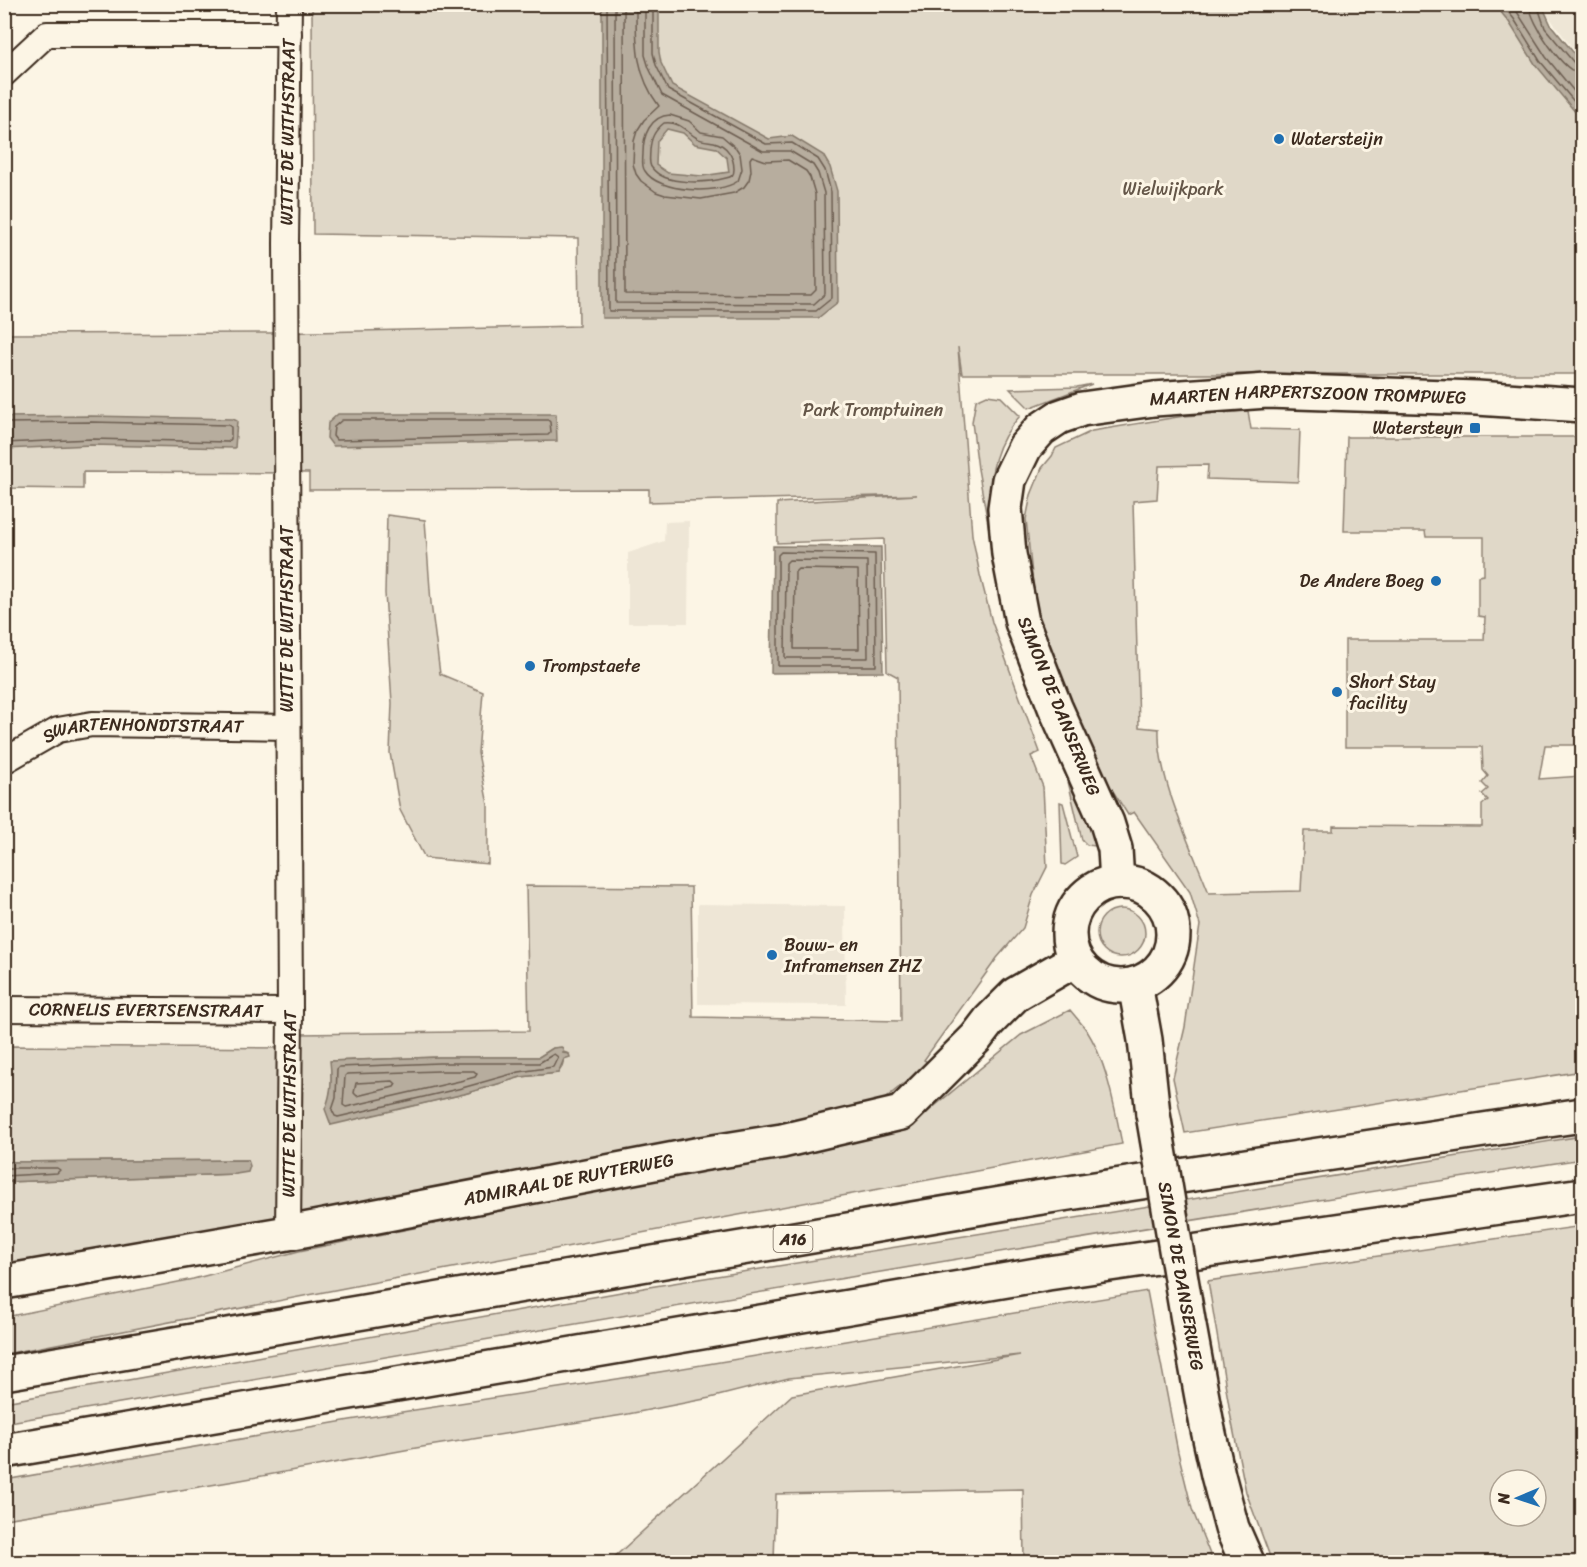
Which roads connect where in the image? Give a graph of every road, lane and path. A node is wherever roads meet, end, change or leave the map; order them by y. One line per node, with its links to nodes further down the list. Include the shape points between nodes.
1 (289, 4): 2 (street, WITTE DE WITHSTRAAT)
2 (289, 34): 3 (street, via 46,34); 6 (street, WITTE DE WITHSTRAAT)
3 (4, 74)
4 (1582, 405): 5 (main road, MAARTEN HARPERTSZOON TROMPWEG, via 1267,391 1082,408)
5 (1041, 429): 8 (main road, SIMON DE DANSERWEG, via 1025,447 1010,480 1005,508 1009,554 1022,622 1107,823 1115,849)
6 (288, 727): 7 (street, SWARTENHONDTSTRAAT, via 92,724 58,730); 12 (street, WITTE DE WITHSTRAAT)
7 (4, 761)
8 (1117, 882): 9 (main road, via 1093,890 1075,909 1069,934); 10 (main road, via 1147,889 1162,902 1171,920 1172,940 1166,960 1153,975)
9 (1075, 960): 10 (main road, via 1101,982 1117,986); 15 (main road, ADMIRAAL DE RUYTERWEG, via 1016,994 902,1113 782,1141)
10 (1135, 984): 19 (main road, SIMON DE DANSERWEG, bridge, via 1206,1425 1232,1528)
11 (4, 1009): 12 (street, CORNELIS EVERTSENSTRAAT)
12 (290, 1011): 15 (street, WITTE DE WITHSTRAAT)
13 (1582, 1115): 17 (main road, A16, via 1036,1198)
14 (1582, 1195): 18 (main road, via 1048,1273)
15 (288, 1233): 16 (main road, ADMIRAAL DE RUYTERWEG)
16 (4, 1282)
17 (4, 1372)
18 (4, 1451)
19 (1247, 1563)

